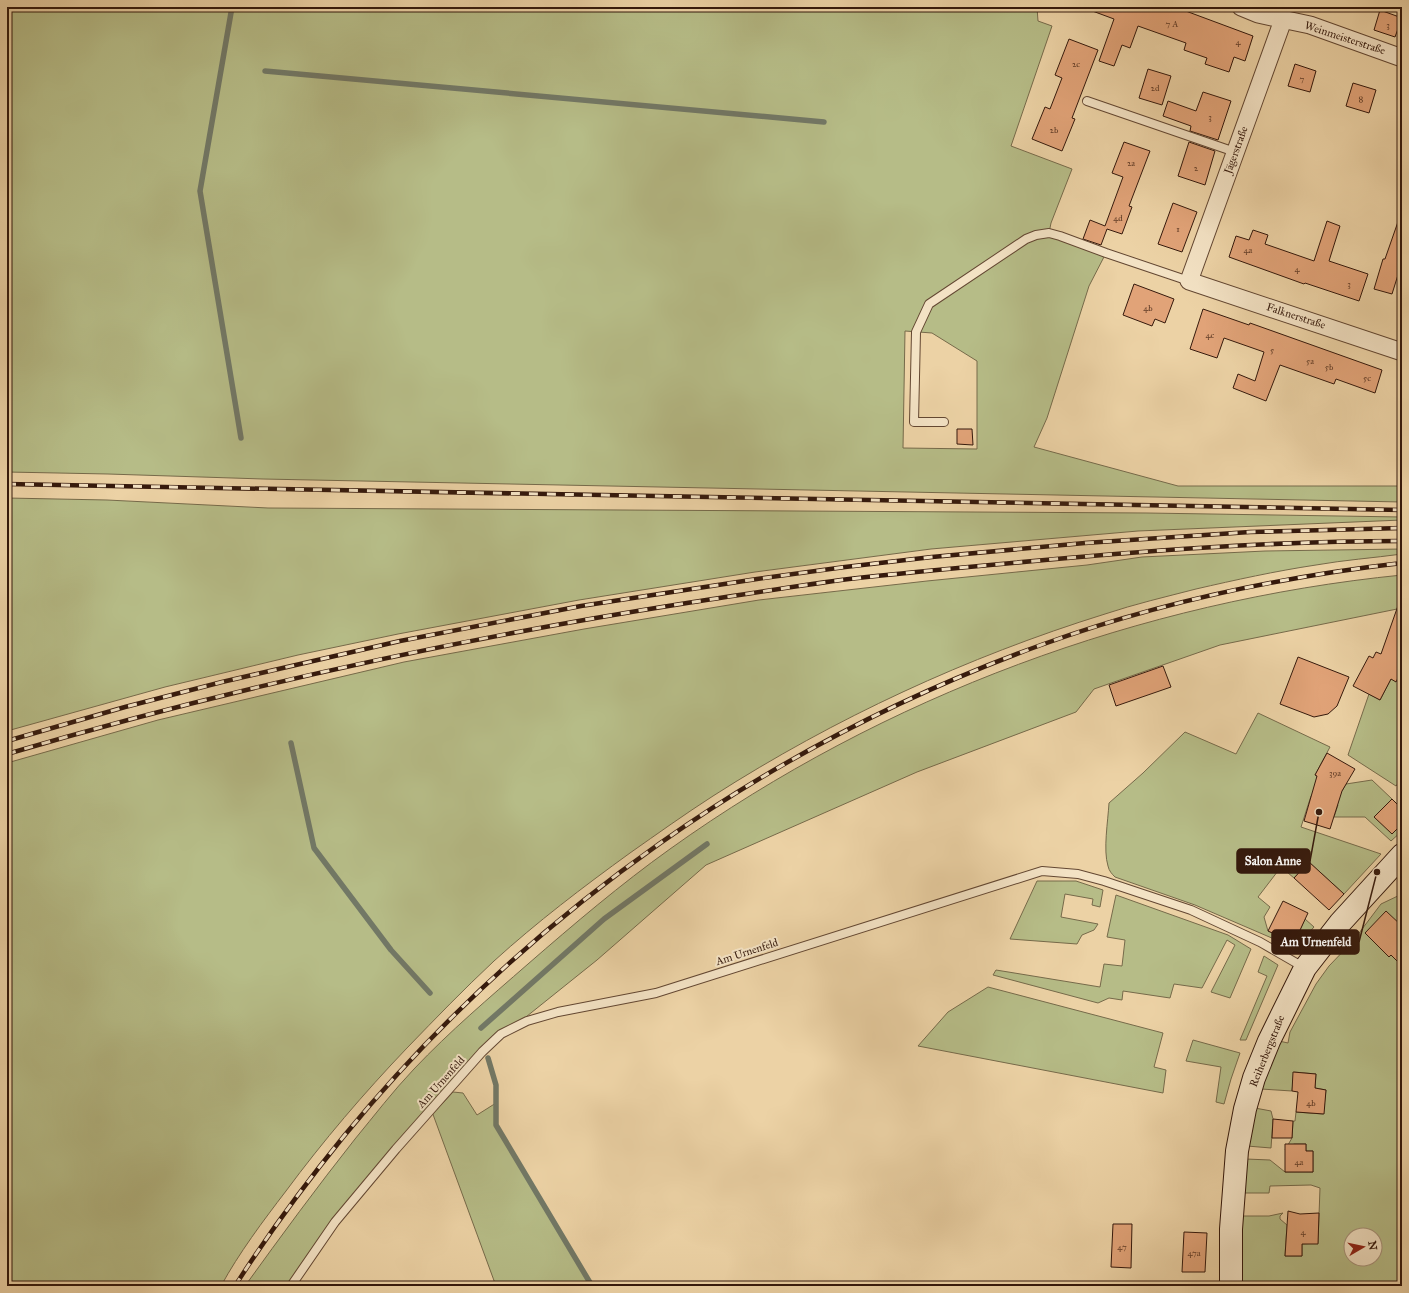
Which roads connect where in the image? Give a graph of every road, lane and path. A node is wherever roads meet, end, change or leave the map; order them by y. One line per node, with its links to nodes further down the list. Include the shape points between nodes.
1 (1241, 7): 2 (street, Weinmeisterstraße)
2 (1283, 20): 3 (street, Weinmeisterstraße, via 1310,26); 5 (street, Jägerstraße)
3 (1402, 58)
4 (1087, 101): 5 (lane)
5 (1235, 152): 6 (street, Jägerstraße)
6 (1189, 281): 7 (street, Falknerstraße); 8 (lane, via 1049,233 1026,238 929,304 916,332 914,422)
7 (1402, 352)
8 (944, 422)
9 (1402, 855): 10 (street, Reiherbergstraße, via 1340,923)
10 (1305, 968): 11 (lane, Am Urnenfeld, via 1260,942 1191,910 1078,874 1042,871 656,993 564,1011 527,1022 500,1034 482,1052 335,1222); 12 (street, Reiherbergstraße, via 1269,1041 1245,1109 1237,1151 1231,1228)
11 (291, 1286)
12 (1231, 1286)

